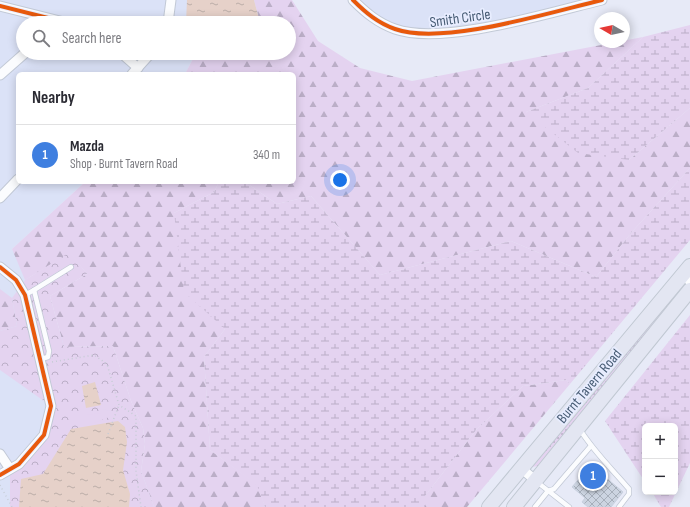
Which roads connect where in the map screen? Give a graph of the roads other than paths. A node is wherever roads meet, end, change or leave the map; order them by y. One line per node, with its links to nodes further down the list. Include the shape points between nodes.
1 (171, 0): 6 (street)
2 (353, 0): 3 (street, Smith Circle, via 376,20 396,30 426,35 498,24)
3 (602, 0)
4 (0, 6): 5 (street)
5 (33, 16)
6 (169, 16)
7 (17, 60): 11 (street)
8 (126, 60): 10 (street)
9 (145, 60): 10 (street)
10 (135, 71)
11 (0, 74)
12 (16, 181): 13 (street)
13 (0, 198)
14 (0, 267): 19 (street, via 16,280)
15 (71, 267): 17 (lane)
16 (689, 274): 24 (main road, Burnt Tavern Road)
17 (34, 290): 19 (lane); 20 (lane, via 49,351 48,357)
18 (690, 290): 21 (main road, Burnt Tavern Road)
19 (25, 295): 20 (street)
20 (41, 361): 25 (street, via 51,406 44,435 19,464)
21 (579, 428): 22 (lane); 27 (main road, Burnt Tavern Road)
22 (590, 447): 28 (lane, via 554,489); 33 (lane, via 603,458 629,489 629,494)
23 (0, 454): 25 (street)
24 (521, 468): 27 (street); 29 (main road, Burnt Tavern Road)
25 (10, 469): 26 (street)
26 (0, 476)
27 (536, 481): 28 (lane); 30 (main road, Burnt Tavern Road)
28 (548, 491): 31 (lane); 32 (lane)
29 (489, 507)
30 (514, 507)
31 (535, 507)
32 (569, 507)
33 (619, 507)

